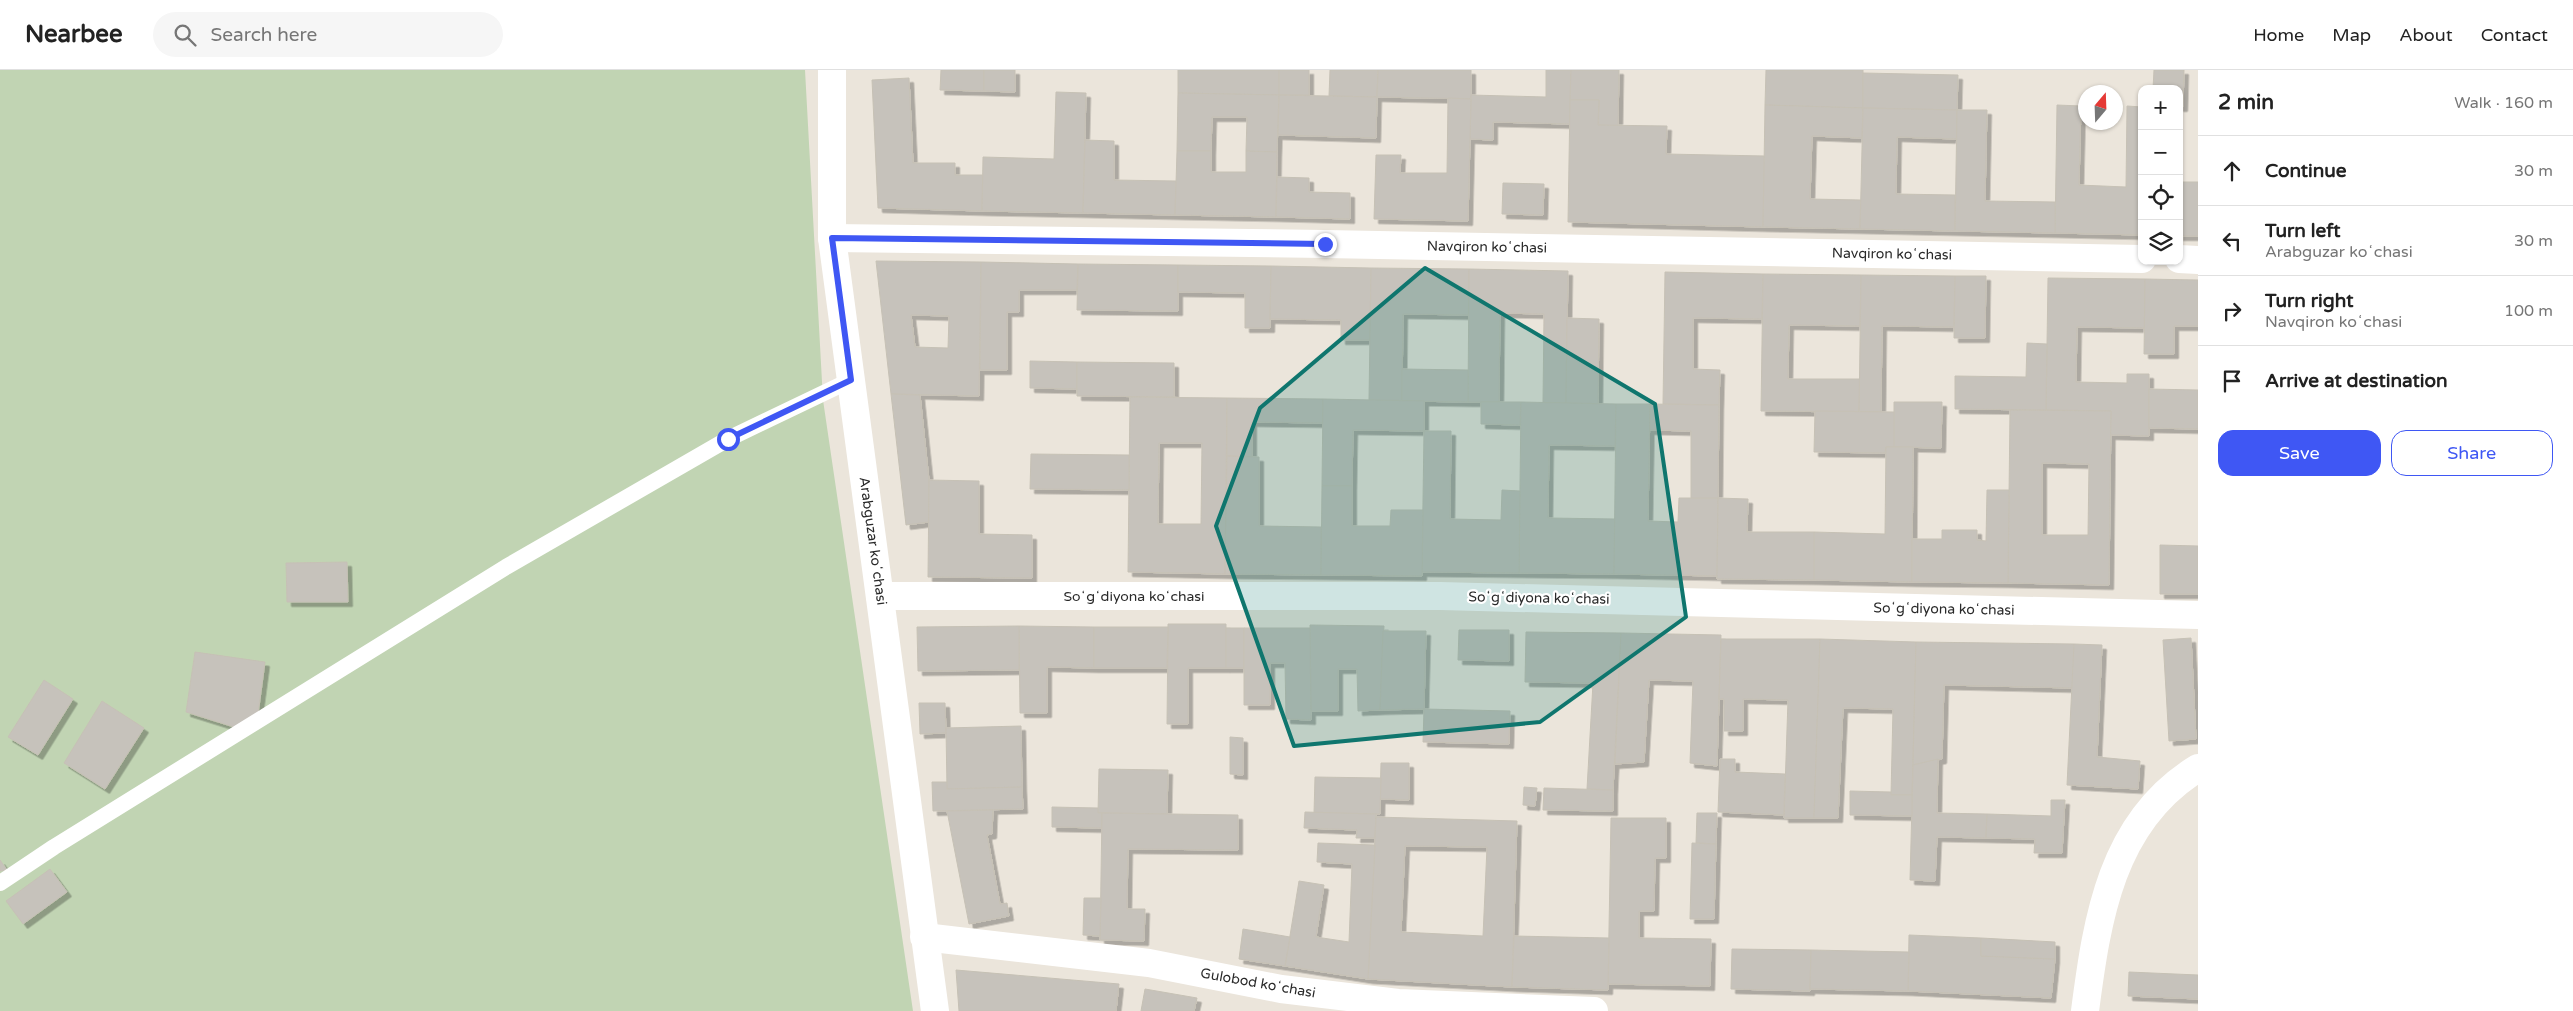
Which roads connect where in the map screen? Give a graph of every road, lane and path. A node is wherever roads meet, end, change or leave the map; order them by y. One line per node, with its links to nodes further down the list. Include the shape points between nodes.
1 (832, 70): 2 (street, Arabguzar koʻchasi)
2 (832, 238): 3 (street, Navqiron koʻchasi); 6 (street, Arabguzar koʻchasi)
3 (2138, 259)
4 (2183, 260): 5 (street)
5 (2198, 260)
6 (851, 380): 7 (street, Arabguzar koʻchasi); 10 (lane, via 728,439 506,567)
7 (880, 596): 8 (street, Soʻgʻdiyona koʻchasi, via 1440,596); 11 (street, Arabguzar koʻchasi)
8 (2198, 615)
9 (2198, 768): 14 (street, via 2180,779 2162,797 2137,827 2123,851 2109,882 2101,913)
10 (0, 883)
11 (924, 937): 12 (street, Arabguzar koʻchasi); 13 (street, Gulobod koʻchasi, via 1150,963 1281,989 1398,1003)
12 (935, 1011)
13 (1594, 1011)
14 (2085, 1011)

